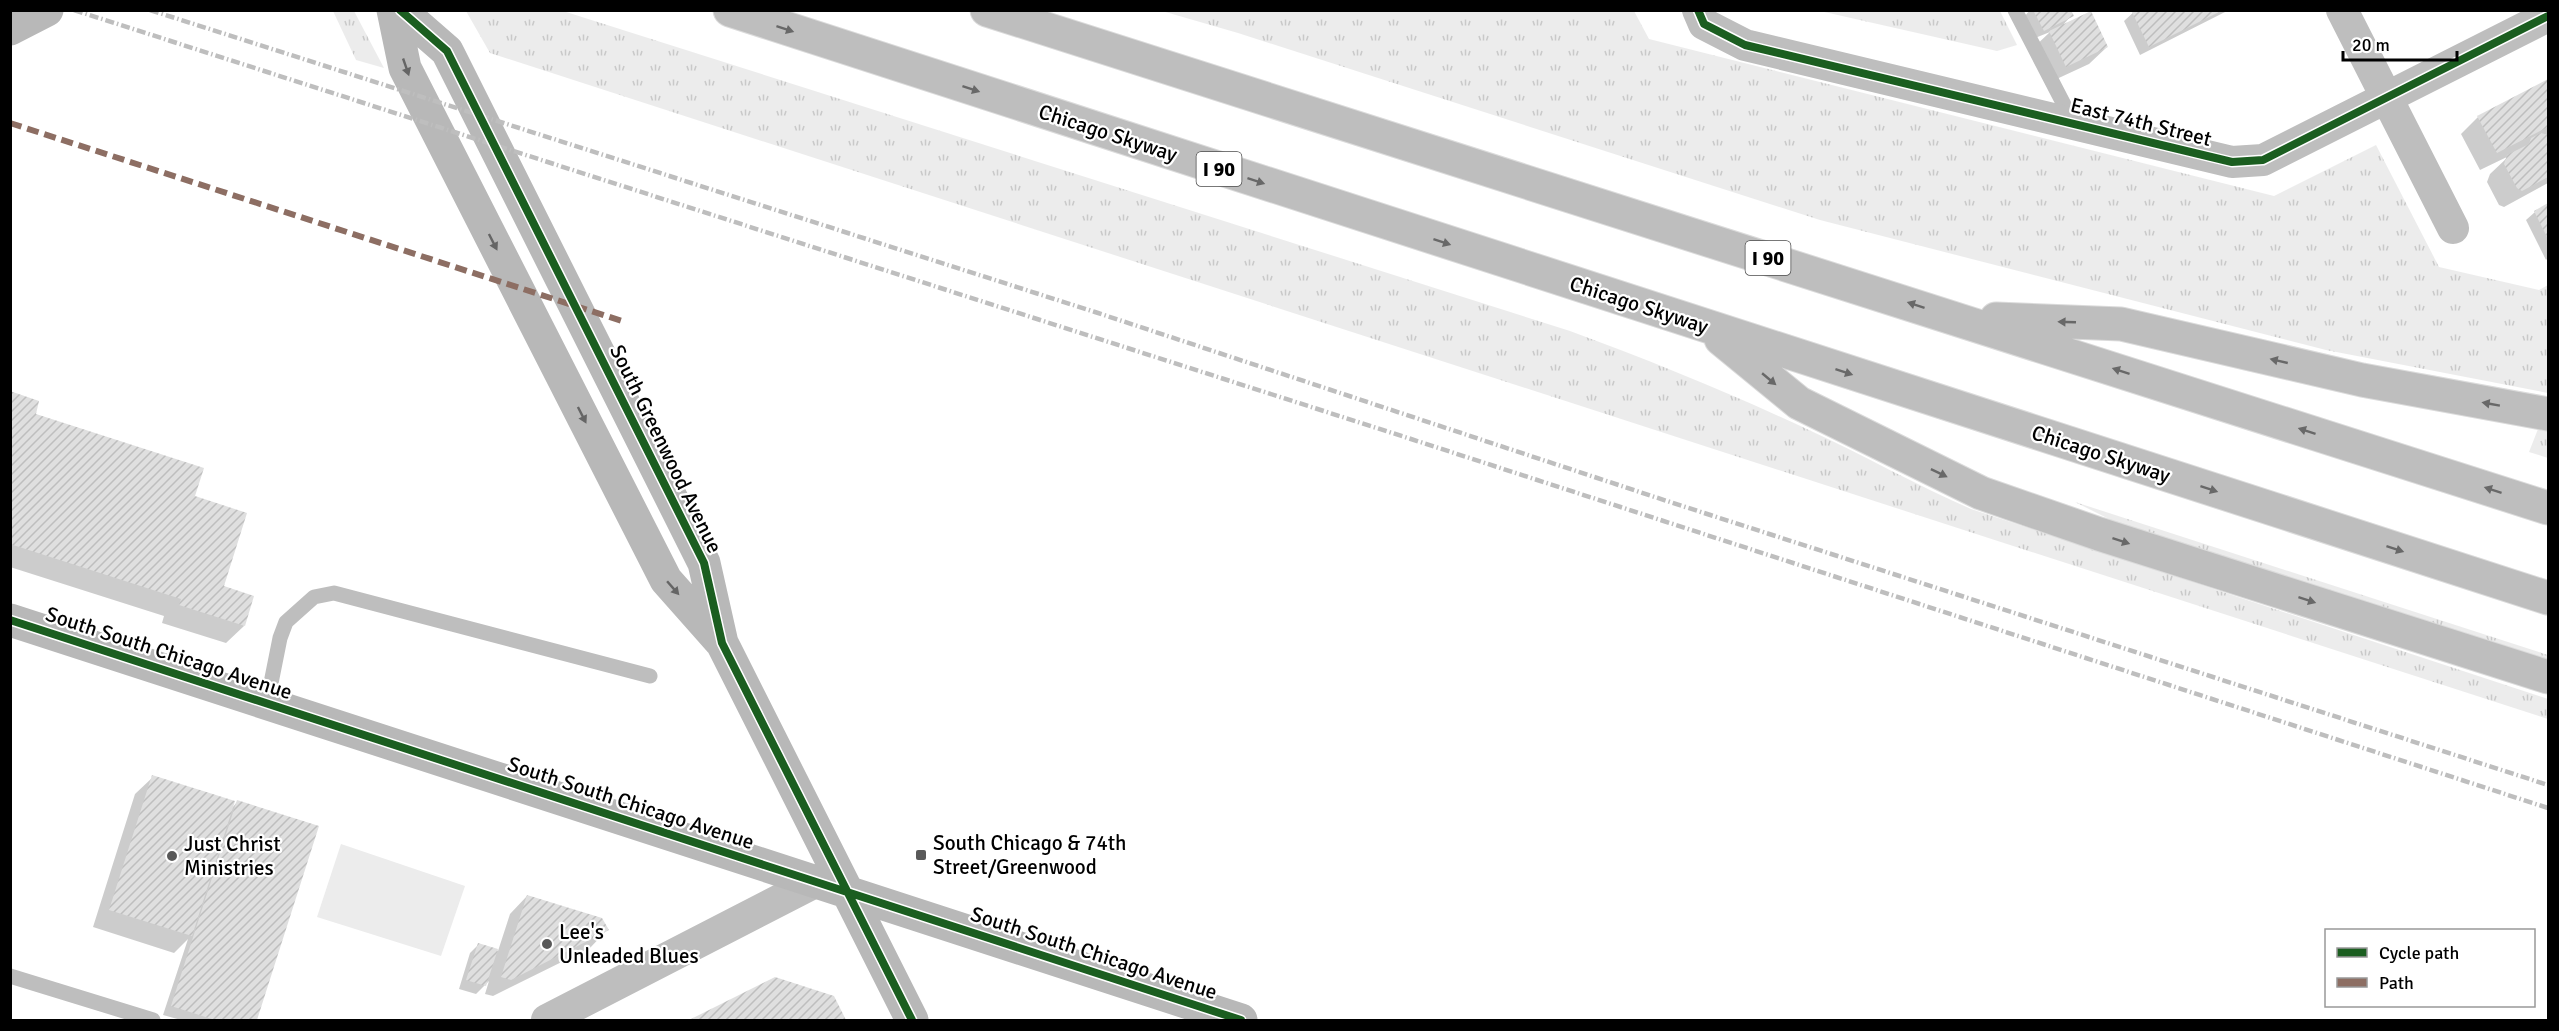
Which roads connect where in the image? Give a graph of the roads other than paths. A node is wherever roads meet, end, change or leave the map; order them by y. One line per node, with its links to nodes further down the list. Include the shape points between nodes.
1 (47, 10): 10 (street)
2 (393, 10): 20 (street, South Greenwood Avenue, one-way to 20, via 405,68 666,580)
3 (400, 10): 20 (street, South Greenwood Avenue, via 447,51 704,563)
4 (730, 10): 15 (highway, Chicago Skyway / I 90, one-way to 15)
5 (987, 10): 14 (highway, I 90, one-way to 5)
6 (2016, 10): 12 (lane)
7 (2342, 10): 11 (street)
8 (2548, 16): 11 (street, East 74th Street)
9 (1701, 17): 12 (street, East 74th Street, via 1745,45)
10 (10, 29)
11 (2386, 98): 12 (street, East 74th Street, via 2264,160 2232,162); 13 (street)
12 (2074, 124)
13 (2453, 228)
14 (1954, 317): 16 (highway, one-way to 14, via 2362,380 2121,324); 17 (highway, I 90, one-way to 14)
15 (1708, 328): 18 (highway, Chicago Skyway / I 90, one-way to 18); 22 (highway, one-way to 22, via 1799,403 1981,493)
16 (2548, 414)
17 (2548, 508)
18 (2548, 598)
19 (10, 620): 23 (street, South South Chicago Avenue)
20 (722, 643): 25 (street, South Greenwood Avenue)
21 (650, 676): 23 (lane, via 334,593 314,597 286,622)
22 (2548, 677)
23 (267, 703): 24 (street, South South Chicago Avenue)
24 (815, 882): 25 (street, South South Chicago Avenue); 28 (street, via 585,1007)
25 (846, 892): 29 (street, South Greenwood Avenue); 30 (street, South South Chicago Avenue)
26 (10, 976): 27 (lane)
27 (153, 1020)
28 (548, 1020)
29 (912, 1020)
30 (1241, 1020)

